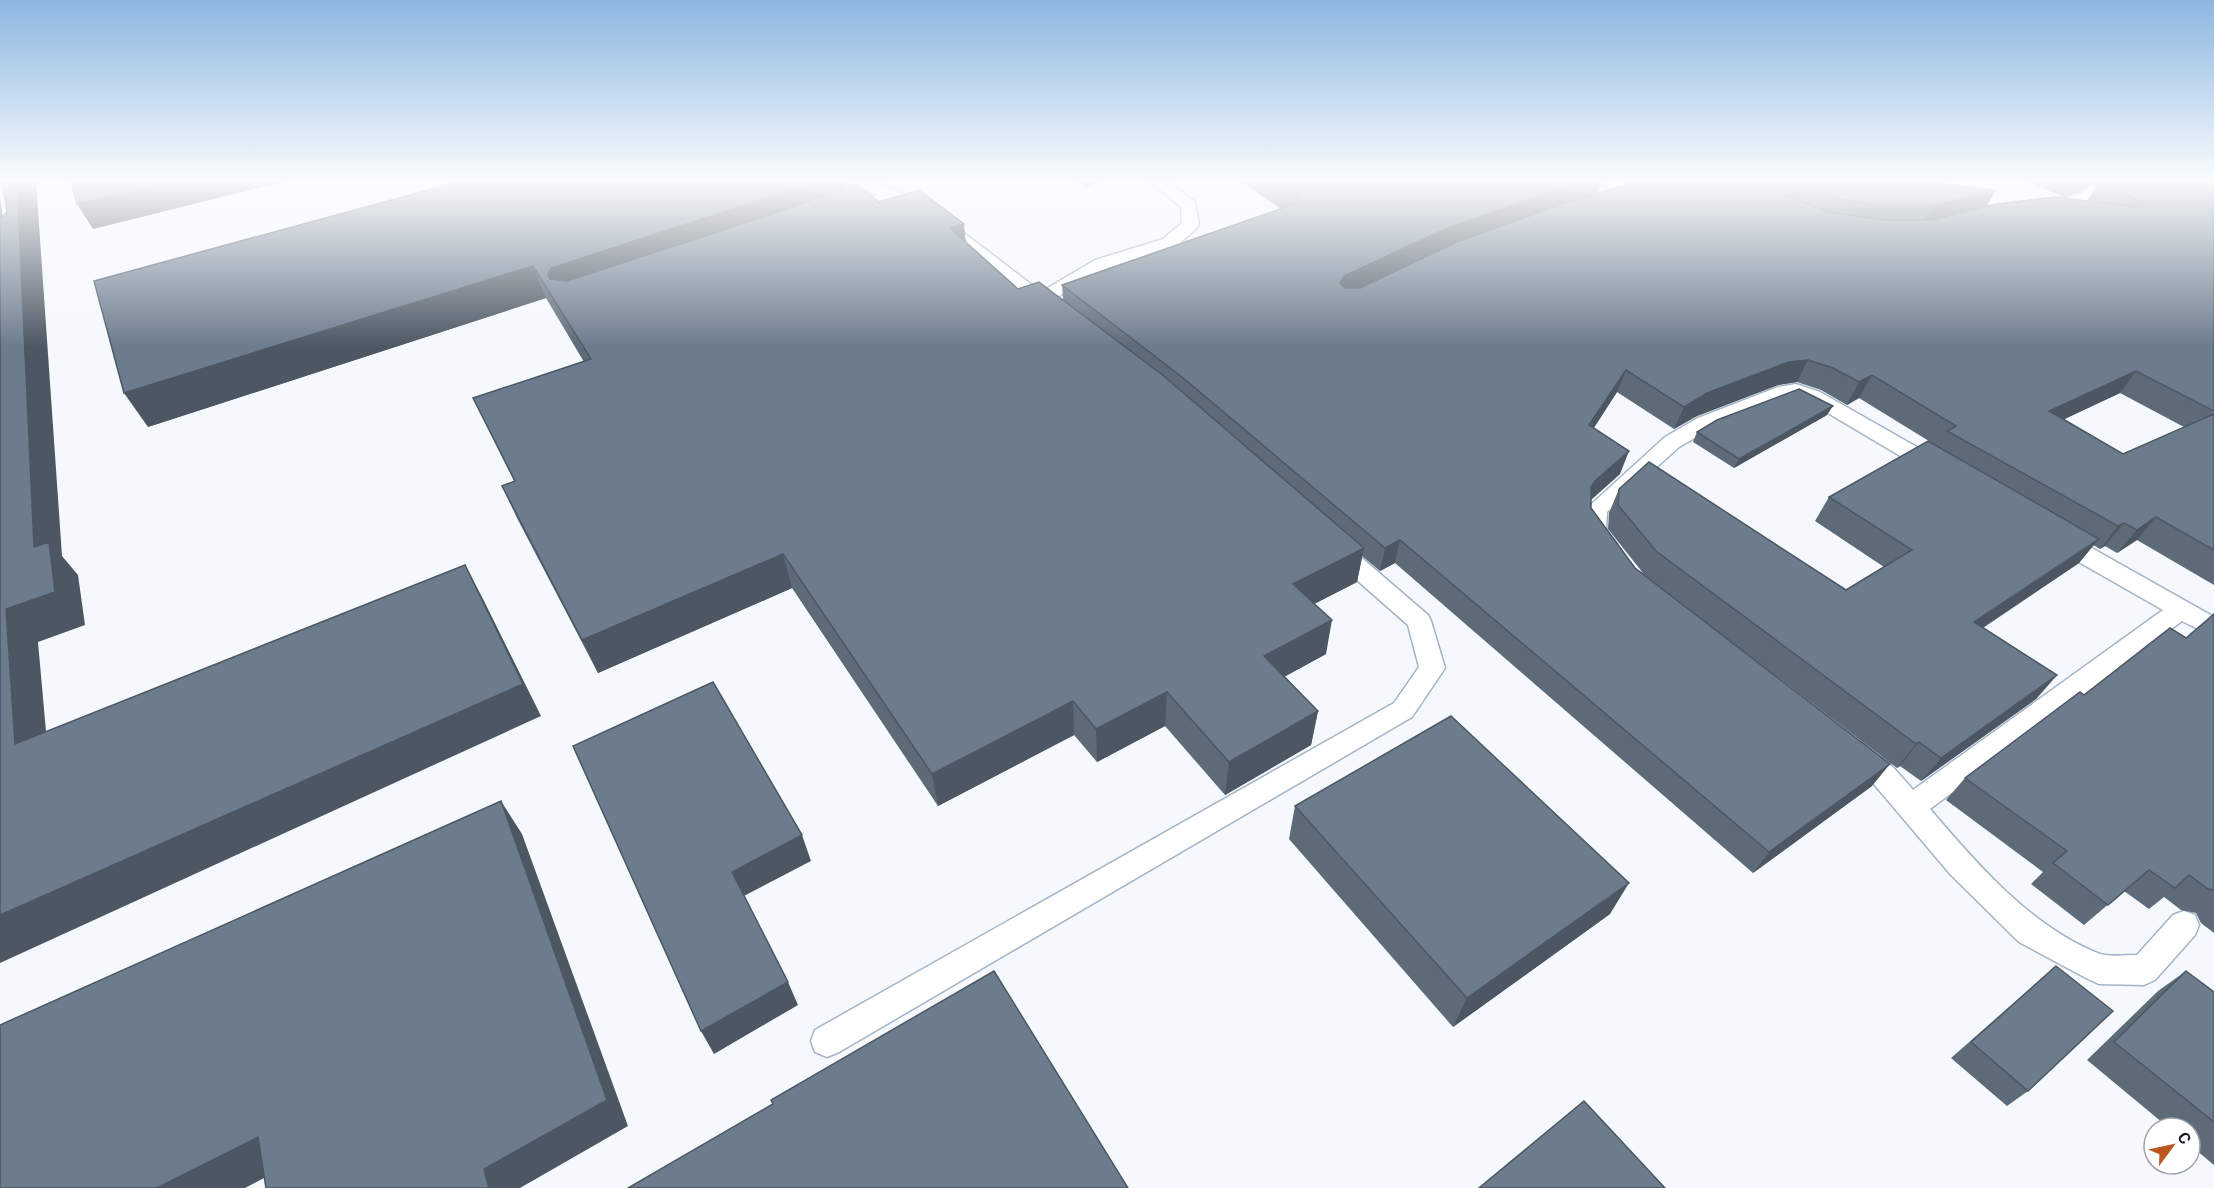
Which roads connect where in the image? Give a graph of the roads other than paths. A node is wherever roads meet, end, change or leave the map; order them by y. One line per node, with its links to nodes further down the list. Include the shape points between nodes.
1 (957, 236): 3 (lane)
2 (1177, 236): 3 (lane, via 1169,243 1101,264)
3 (1040, 300): 4 (lane)
4 (1075, 328)
5 (1955, 479): 8 (lane, via 1813,396 1796,390 1785,392 1705,423 1672,442 1596,510 1595,531)
6 (2037, 527): 9 (lane)
7 (1313, 528): 14 (lane, via 1419,621 1432,669 1403,710)
8 (1622, 566)
9 (2180, 610): 10 (lane); 12 (lane)
10 (2214, 628)
11 (1837, 737): 12 (lane, via 1883,775)
12 (1910, 808): 13 (lane, via 1961,866 2030,932 2099,969 2144,970)
13 (2184, 925)
14 (827, 1041)

